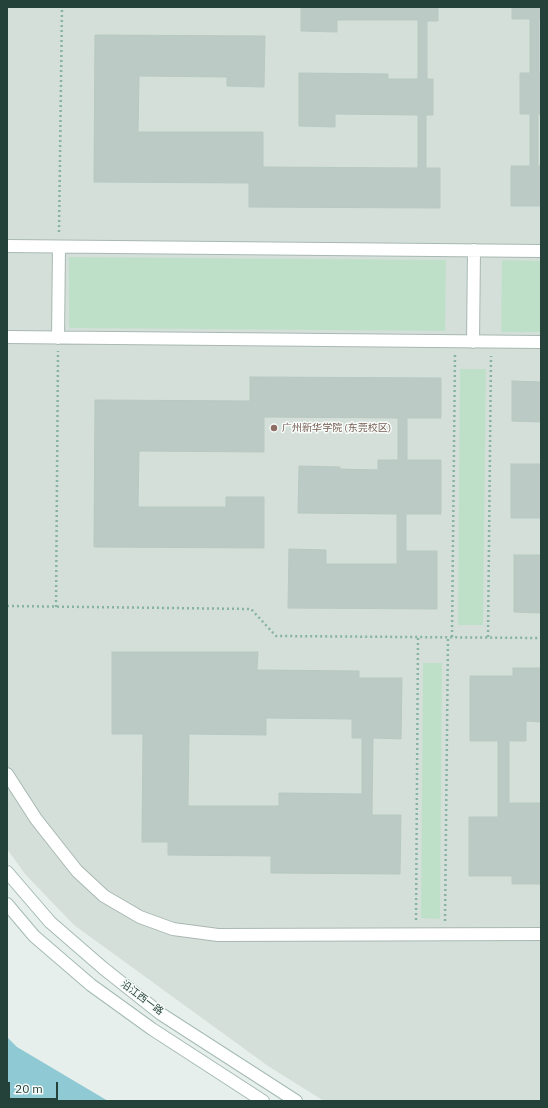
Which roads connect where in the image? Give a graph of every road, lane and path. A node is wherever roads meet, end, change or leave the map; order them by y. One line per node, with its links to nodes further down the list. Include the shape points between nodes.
1 (62, 7): 3 (path)
2 (7, 246): 3 (street)
3 (59, 247): 4 (street); 7 (street)
4 (474, 250): 5 (street); 9 (street)
5 (541, 251)
6 (7, 337): 7 (street)
7 (58, 338): 8 (street); 13 (path)
8 (455, 342): 9 (street); 16 (path)
9 (473, 342): 10 (street)
10 (491, 342): 11 (street); 17 (path)
11 (541, 342)
12 (7, 606): 13 (path)
13 (56, 607): 14 (path, via 251,609 276,636)
14 (418, 637): 15 (path); 22 (path)
15 (448, 637): 16 (path); 23 (path)
16 (452, 637): 17 (path)
17 (488, 637): 18 (path)
18 (541, 638)
19 (7, 774): 22 (street, via 36,819 77,871 104,896 140,917 173,929 218,935)
20 (7, 872): 26 (street, 沿江西一路, via 50,922 161,1014)
21 (7, 904): 25 (street, 沿江西一路, via 34,936 92,985 152,1030)
22 (416, 934): 23 (street)
23 (445, 934): 24 (street)
24 (541, 934)
25 (262, 1101)
26 (296, 1101)

